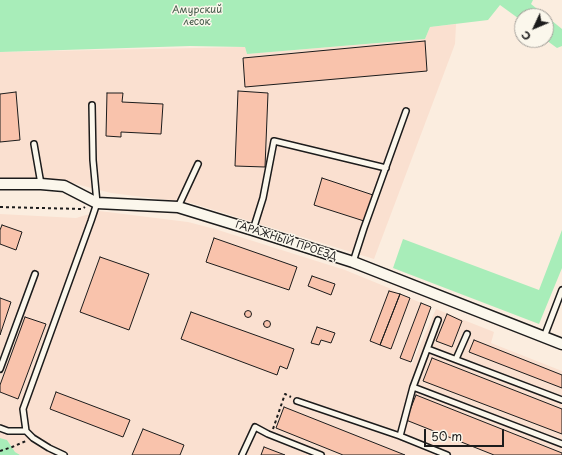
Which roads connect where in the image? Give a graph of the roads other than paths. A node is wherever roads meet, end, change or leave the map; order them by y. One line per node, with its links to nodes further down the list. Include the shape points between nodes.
1 (92, 105): 8 (lane)
2 (406, 111): 5 (lane)
3 (34, 144): 7 (lane)
4 (198, 164): 9 (lane)
5 (386, 168): 10 (lane, via 274,141 264,198); 11 (lane)
6 (0, 184): 7 (street, ГАРАЖНЫЙ ПРОЕЗД)
7 (41, 184): 8 (street, ГАРАЖНЫЙ ПРОЕЗД, via 64,186)
8 (97, 203): 9 (street, ГАРАЖНЫЙ ПРОЕЗД); 25 (lane, via 23,410)
9 (178, 207): 10 (street, ГАРАЖНЫЙ ПРОЕЗД)
10 (253, 230): 11 (street, ГАРАЖНЫЙ ПРОЕЗД)
11 (353, 262): 16 (street, ГАРАЖНЫЙ ПРОЕЗД)
12 (35, 274): 20 (lane)
13 (562, 290): 16 (lane)
14 (438, 320): 18 (lane)
15 (467, 334): 19 (lane)
16 (544, 336): 17 (street, ГАРАЖНЫЙ ПРОЕЗД)
17 (562, 344)
18 (428, 349): 19 (lane); 21 (lane)
19 (456, 360): 22 (lane)
20 (0, 369)
21 (413, 387): 26 (lane); 27 (lane)
22 (562, 400)
23 (296, 402): 26 (lane)
24 (0, 428): 25 (lane, via 8,431)
25 (26, 431): 28 (lane, via 33,438)
26 (400, 436): 31 (lane)
27 (562, 444)
28 (64, 455)
29 (242, 455): 30 (lane, via 255,427 270,436)
30 (321, 455)
31 (447, 455)

